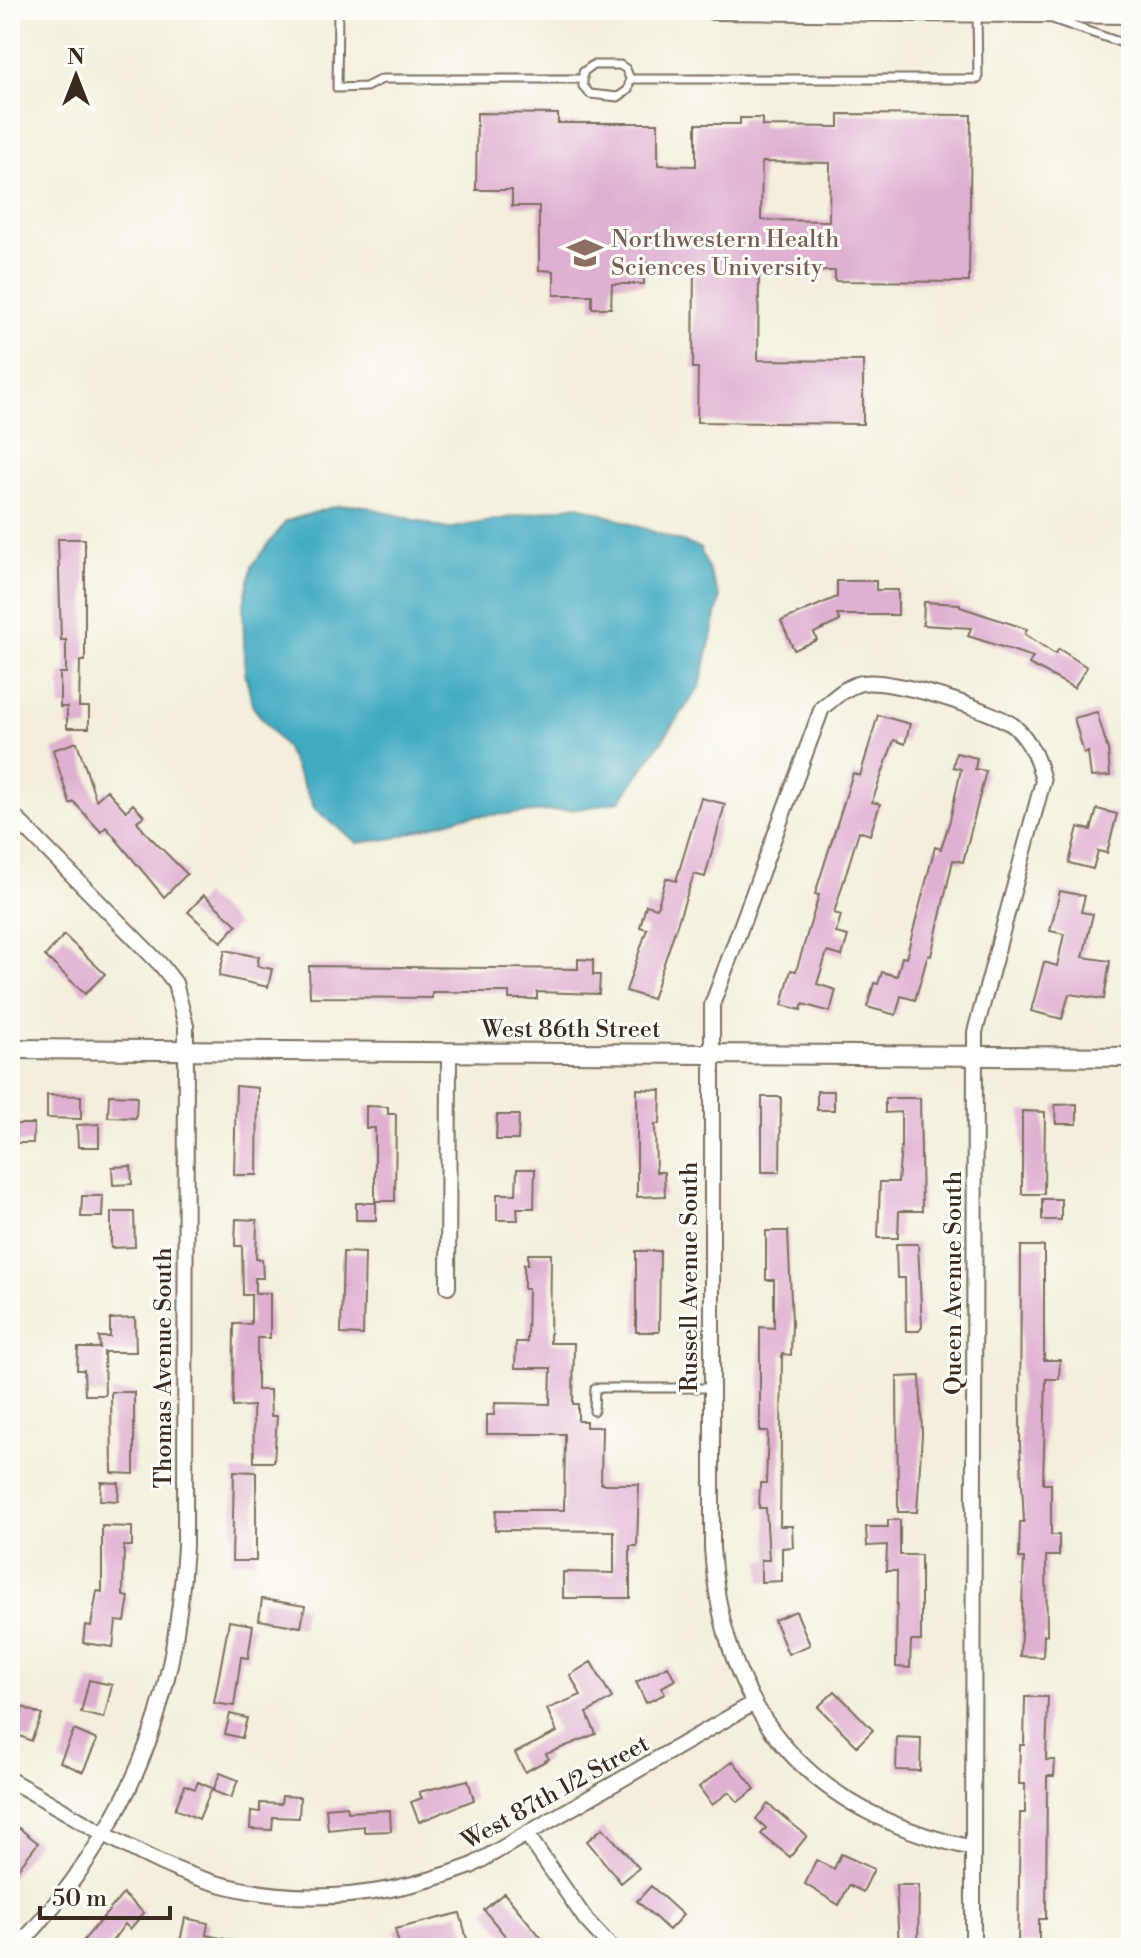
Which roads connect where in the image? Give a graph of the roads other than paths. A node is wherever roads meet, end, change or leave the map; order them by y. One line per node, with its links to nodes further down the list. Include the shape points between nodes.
1 (338, 10): 8 (lane, via 337,88 366,87 382,79)
2 (713, 10): 3 (street)
3 (893, 11): 4 (street)
4 (977, 12): 5 (street); 9 (lane, via 978,79)
5 (1030, 13): 6 (street); 7 (lane)
6 (1131, 14)
7 (1131, 46)
8 (582, 79): 9 (lane, via 593,65 620,65); 9 (lane, via 590,94 618,97 628,90)
9 (630, 79)
10 (929, 694): 15 (street, Russell Avenue South, via 881,681 858,683 822,708 718,982); 16 (street, Queen Avenue South, via 1013,725 1038,760 1043,781 975,1032)
11 (10, 812): 13 (street, Thomas Avenue South, via 175,983 183,1004)
12 (10, 1049): 13 (street, West 86th Street)
13 (186, 1050): 14 (street, West 86th Street); 23 (street, Thomas Avenue South, via 181,1606 156,1725)
14 (449, 1053): 15 (street, West 86th Street); 18 (street)
15 (710, 1054): 16 (street, West 86th Street); 19 (street, Russell Avenue South)
16 (975, 1056): 17 (street, West 86th Street); 25 (street, Queen Avenue South)
17 (1131, 1057)
18 (448, 1287)
19 (712, 1388): 20 (lane, via 595,1388); 21 (street, Russell Avenue South, via 715,1596 726,1644)
20 (594, 1411)
21 (754, 1703): 24 (street, West 87th 1/2 Street); 25 (street, Russell Avenue South, via 802,1765 839,1796 926,1839)
22 (10, 1780): 23 (street, West 87th 1/2 Street)
23 (106, 1833): 24 (street, West 87th 1/2 Street, via 159,1863 210,1881 262,1894 315,1898 421,1885); 26 (street, Thomas Avenue South, via 76,1880)
24 (528, 1836): 27 (street)
25 (973, 1848): 28 (street, Queen Avenue South)
26 (17, 1948)
27 (612, 1948)
28 (973, 1948)

